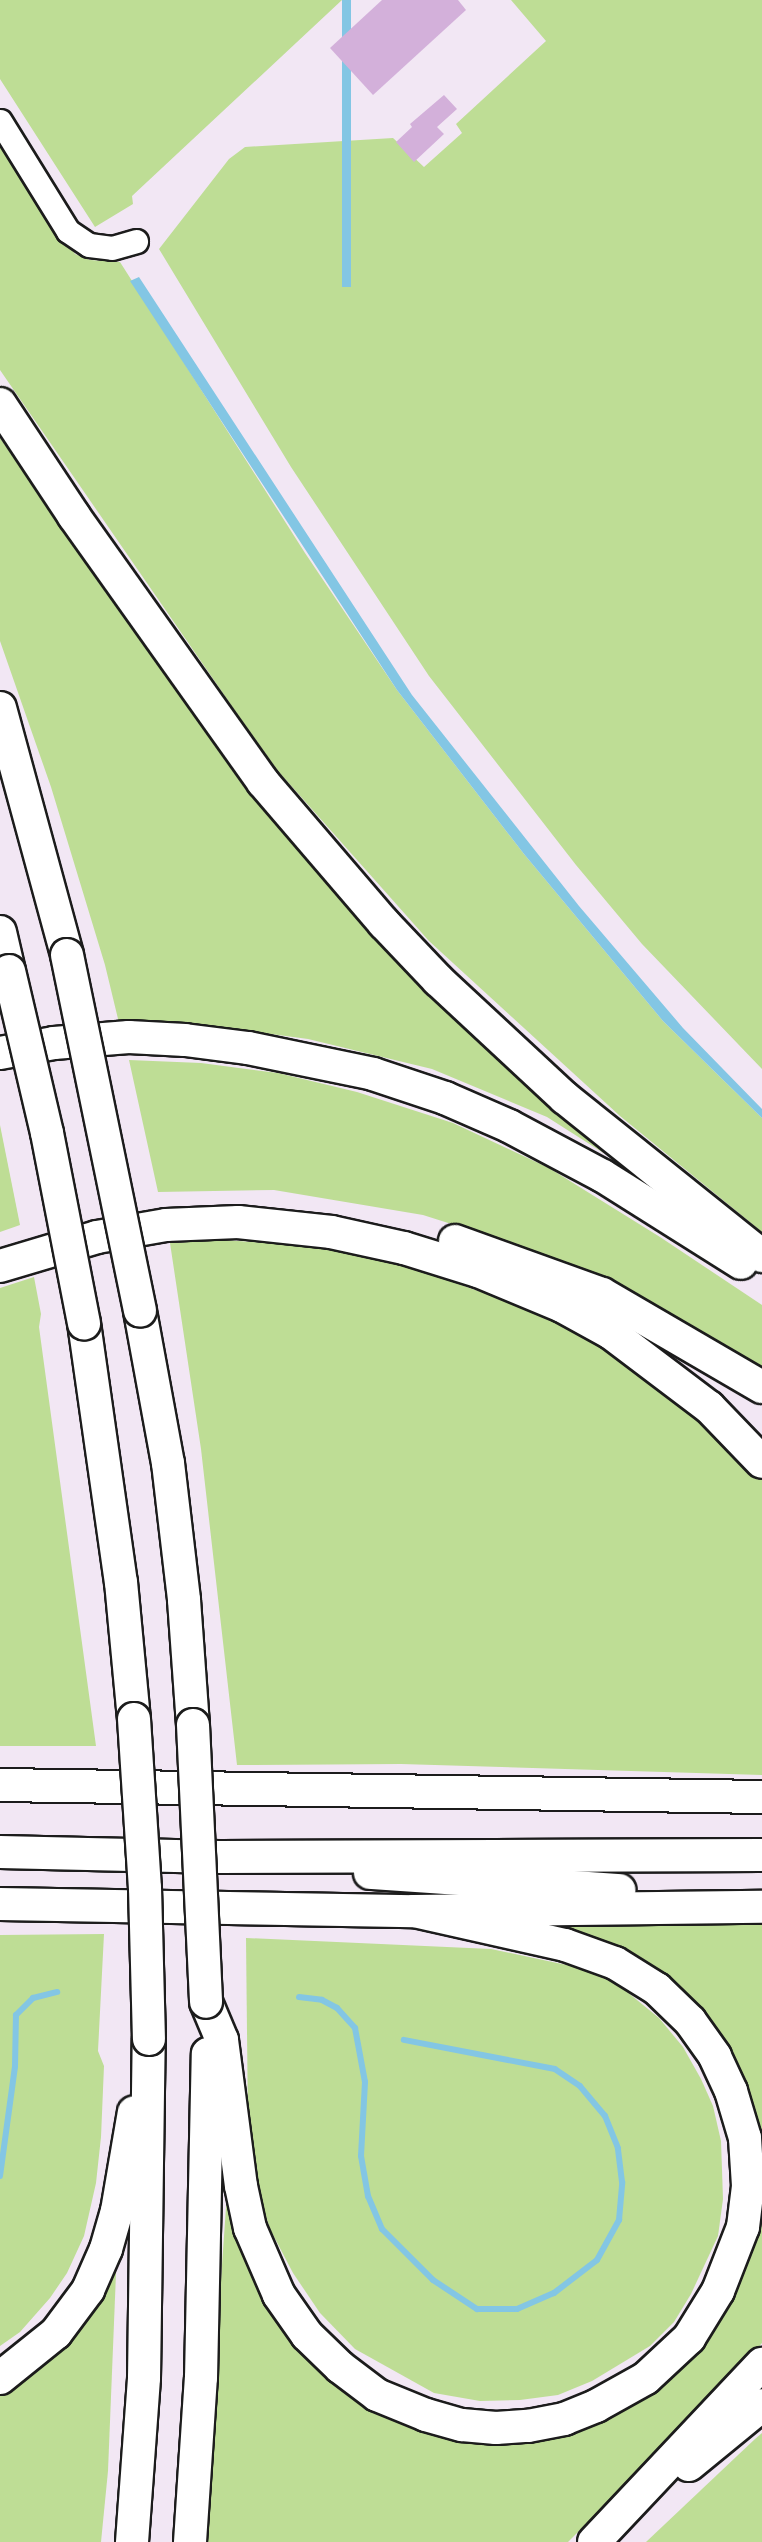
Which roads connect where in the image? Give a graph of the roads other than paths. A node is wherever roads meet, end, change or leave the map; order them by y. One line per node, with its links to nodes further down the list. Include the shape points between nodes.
1 (0, 121): 2 (street, via 68,231 89,244 113,248)
2 (136, 241)
3 (0, 404): 8 (highway, via 263,782 384,923 565,1098)
4 (0, 708): 23 (highway, bridge, via 67,955 168,1463 193,1725 206,2002)
5 (0, 932): 22 (highway, bridge, via 47,1133 84,1323 121,1581 145,1888)
6 (0, 1053): 10 (highway, via 130,1037 185,1040 373,1074 509,1126 687,1227)
7 (0, 1254): 11 (highway, via 92,1224 149,1217 248,1211 378,1222 458,1242 602,1294)
8 (762, 1256)
9 (0, 1266): 12 (highway, via 97,1237 166,1225 252,1224 331,1231 404,1248 478,1271 562,1306 611,1333 709,1407)
10 (762, 1277)
11 (762, 1387)
12 (762, 1462)
13 (0, 1785): 14 (highway)
14 (762, 1797)
15 (0, 1852): 17 (highway)
16 (762, 1855): 17 (highway)
17 (219, 1857): 18 (highway, via 425,1879)
18 (762, 1898)
19 (0, 1904): 21 (highway)
20 (762, 1907): 21 (highway)
21 (414, 1911): 23 (highway, via 565,1945 614,1963 657,1989 690,2021 715,2056 745,2138 748,2186 743,2227 718,2291 690,2338 646,2378 564,2419 496,2428 426,2415 377,2395 340,2367 307,2335 279,2295 250,2228)
22 (149, 2039): 25 (highway, via 117,2211 88,2290 56,2333); 28 (highway, via 144,2378)
23 (215, 2040): 29 (highway)
24 (762, 2364): 27 (highway)
25 (0, 2378)
26 (762, 2405): 27 (highway)
27 (600, 2536)
28 (132, 2542)
29 (190, 2542)

